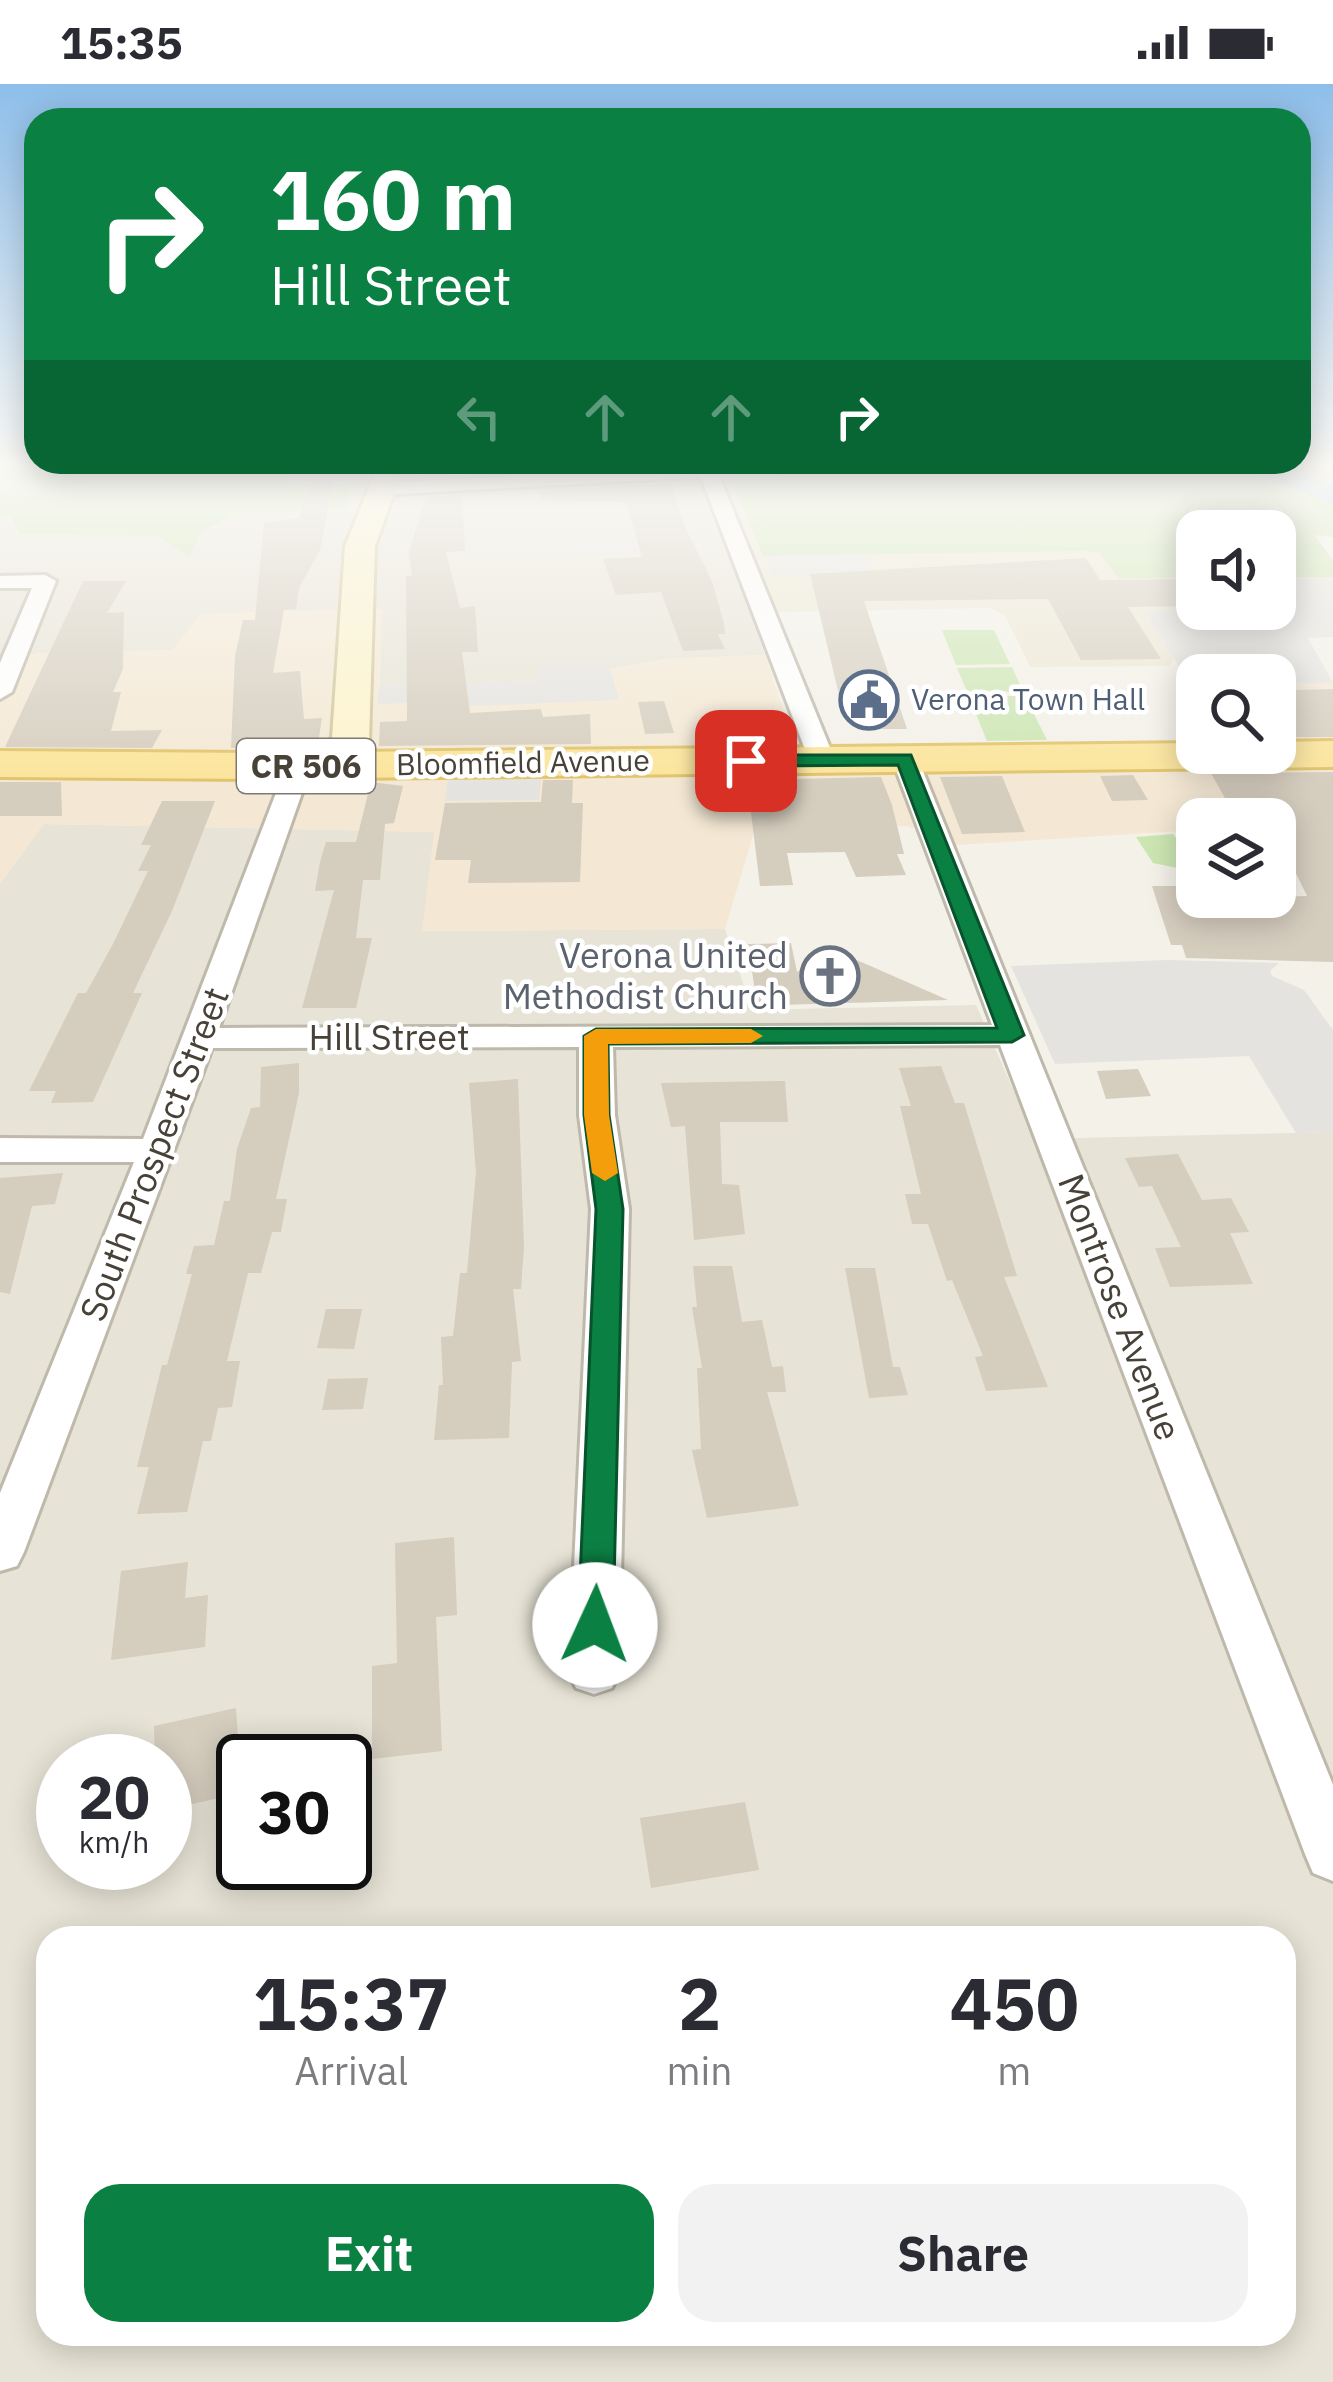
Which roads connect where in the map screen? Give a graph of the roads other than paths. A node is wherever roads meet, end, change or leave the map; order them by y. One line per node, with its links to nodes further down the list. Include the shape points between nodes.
1 (359, 575): 9 (street, via 350,742)
2 (749, 575): 7 (street)
3 (0, 582): 4 (street, via 45,581)
4 (0, 692)
5 (1333, 754): 6 (main road, Bloomfield Avenue / CR 506)
6 (905, 759): 7 (main road, Bloomfield Avenue / CR 506); 10 (street, Montrose Avenue)
7 (822, 760): 9 (main road, Bloomfield Avenue / CR 506)
8 (0, 764): 9 (main road, Bloomfield Avenue / CR 506)
9 (318, 766): 12 (street, South Prospect Street, via 291,786)
10 (1012, 1035): 11 (street, Hill Street); 17 (street, Montrose Avenue)
11 (596, 1036): 12 (street, Hill Street); 16 (street, via 610,1209)
12 (198, 1038): 14 (street, South Prospect Street)
13 (0, 1150): 14 (street)
14 (157, 1151): 15 (street, South Prospect Street)
15 (0, 1552)
16 (594, 1672)
17 (1333, 1855)

